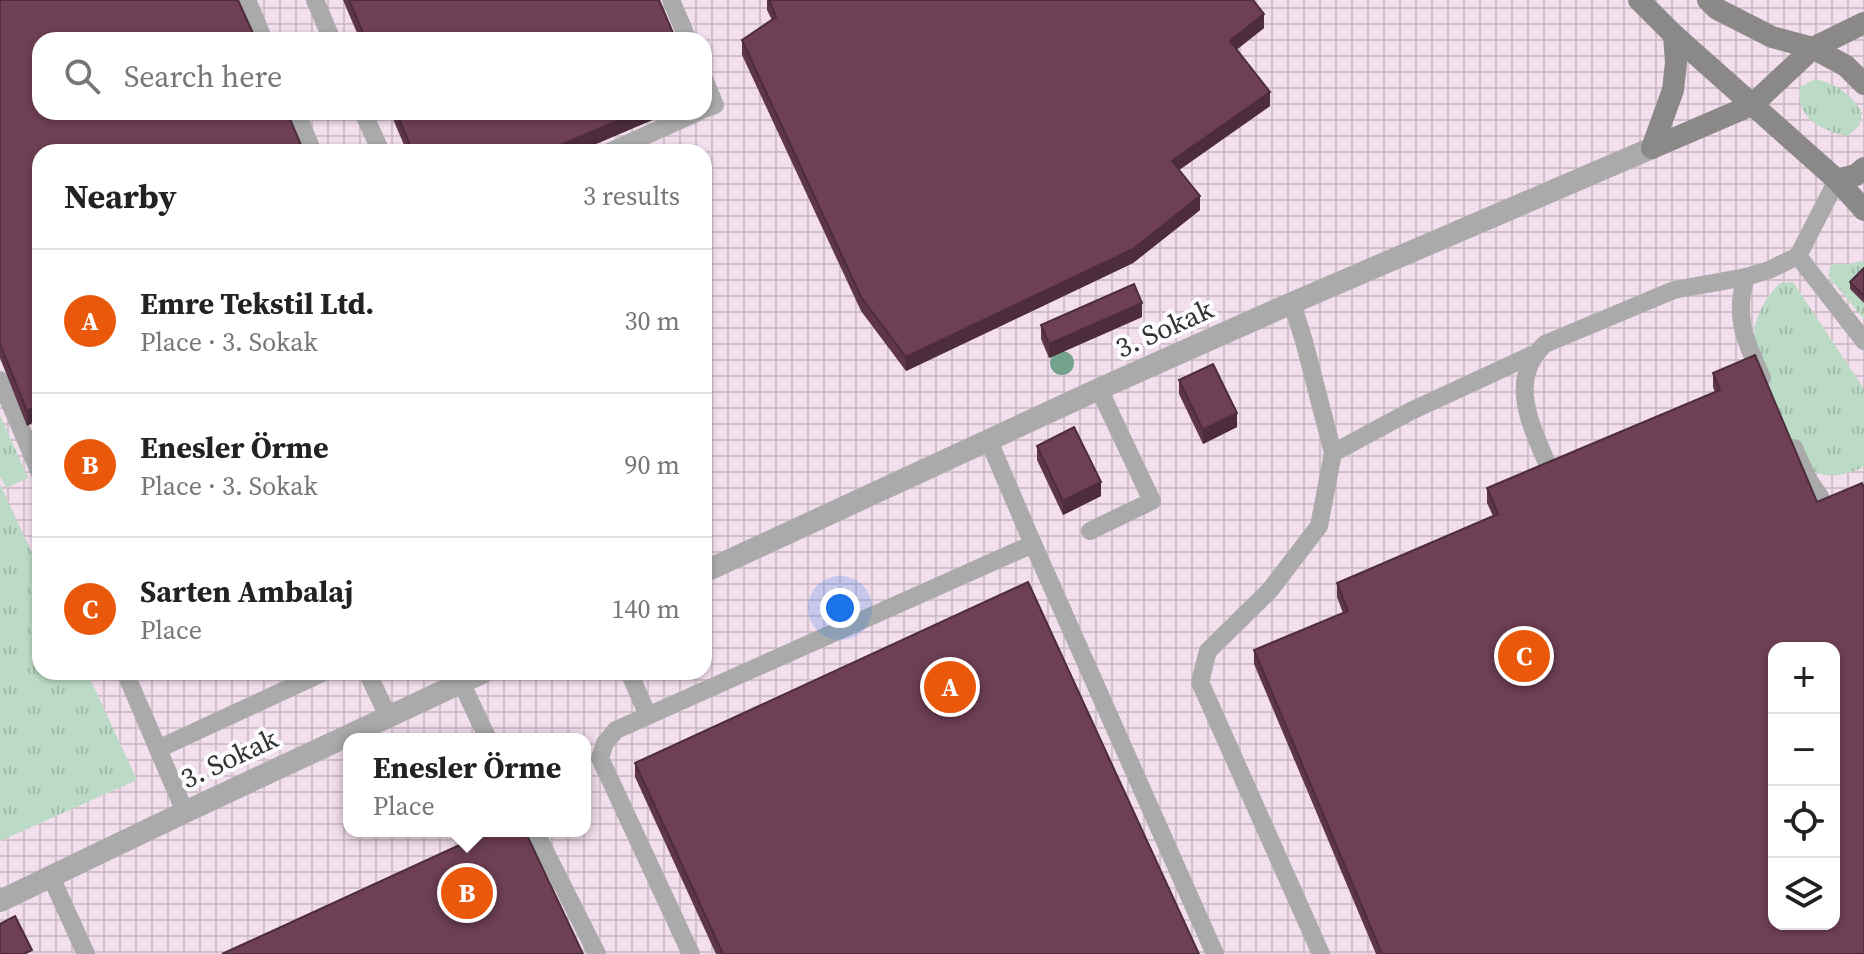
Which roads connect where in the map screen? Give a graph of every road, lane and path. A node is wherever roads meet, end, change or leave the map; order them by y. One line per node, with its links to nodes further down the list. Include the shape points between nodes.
1 (247, 0): 7 (lane)
2 (315, 0): 8 (lane)
3 (671, 0): 9 (lane)
4 (1639, 0): 10 (main road)
5 (1708, 0): 11 (main road, via 1772,37)
6 (1864, 23): 11 (main road)
7 (261, 32)
8 (329, 32)
9 (685, 32)
10 (1674, 35): 13 (main road); 20 (main road, via 1673,90)
11 (1813, 48): 12 (main road, via 1846,66); 13 (main road)
12 (1864, 84)
13 (1752, 105): 20 (main road); 22 (main road)
14 (299, 120): 17 (lane)
15 (367, 120): 18 (lane)
16 (680, 120): 19 (lane)
17 (310, 144)
18 (377, 144)
19 (627, 144)
20 (1652, 148): 26 (street, 3. Sokak)
21 (1864, 168): 22 (main road)
22 (1837, 180): 23 (main road); 24 (lane)
23 (1864, 210)
24 (1798, 256): 25 (lane); 27 (lane)
25 (1746, 277): 28 (lane, via 1674,290 1545,344); 31 (lane, via 1740,317)
26 (1292, 303): 30 (street, 3. Sokak); 34 (lane)
27 (1864, 341)
28 (1532, 355): 34 (lane); 36 (lane, via 1523,396)
29 (0, 380): 35 (lane)
30 (1099, 389): 33 (street, 3. Sokak); 38 (lane, via 1152,501)
31 (1771, 398)
32 (1790, 438): 37 (lane)
33 (989, 441): 39 (lane); 40 (street, 3. Sokak)
34 (1333, 453): 61 (lane, via 1319,526 1270,590 1208,651 1200,682)
35 (32, 454)
36 (1549, 468)
37 (1821, 498)
38 (1090, 531)
39 (1033, 544): 48 (lane); 60 (lane)
40 (712, 568)
41 (128, 680): 52 (lane)
42 (307, 680): 52 (lane)
43 (371, 680): 47 (lane)
44 (466, 680): 46 (street, 3. Sokak)
45 (632, 680): 48 (lane)
46 (461, 682): 47 (street, 3. Sokak); 50 (lane)
47 (388, 716): 49 (street, 3. Sokak)
48 (648, 716): 59 (lane, via 616,730 600,758)
49 (352, 733)
50 (485, 733)
51 (343, 737): 53 (street, 3. Sokak)
52 (158, 749): 53 (lane)
53 (185, 812): 55 (street, 3. Sokak)
54 (538, 837): 58 (lane)
55 (51, 877): 56 (street, 3. Sokak); 57 (lane)
56 (0, 901)
57 (86, 954)
58 (597, 954)
59 (691, 954)
60 (1215, 954)
61 (1321, 954)

